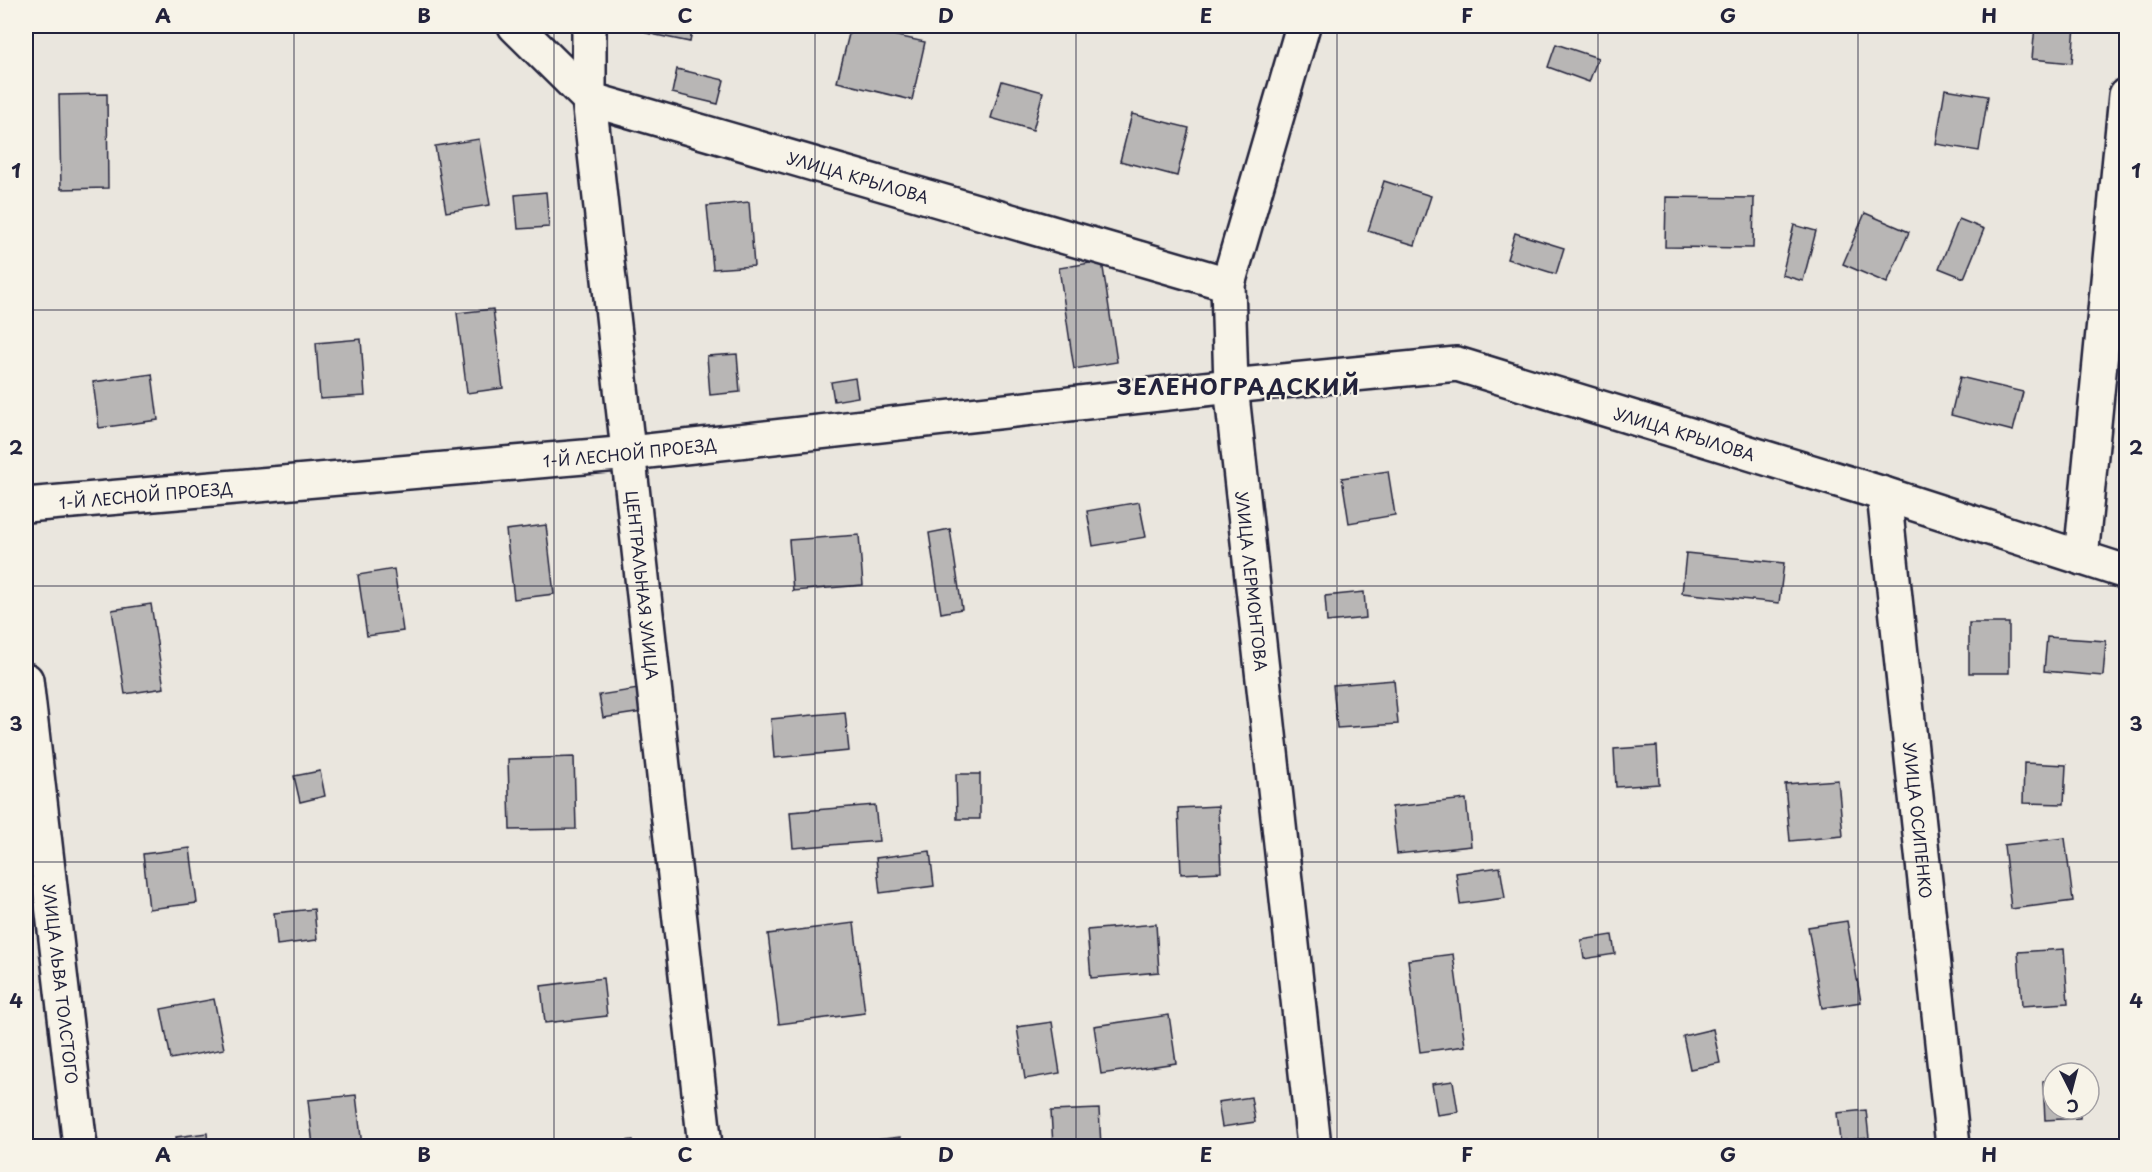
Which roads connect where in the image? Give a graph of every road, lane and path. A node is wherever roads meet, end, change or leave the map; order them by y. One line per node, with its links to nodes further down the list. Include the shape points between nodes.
1 (515, 26): 5 (street, УЛИЦА КРЫЛОВА)
2 (589, 26): 5 (street, ЦЕНТРАЛЬНАЯ УЛИЦА)
3 (1303, 26): 6 (street, УЛИЦА ЛЕРМОНТОВА)
4 (2127, 95): 11 (street)
5 (589, 99): 6 (street, УЛИЦА КРЫЛОВА); 8 (street, ЦЕНТРАЛЬНАЯ УЛИЦА)
6 (1228, 284): 7 (street, УЛИЦА ЛЕРМОНТОВА)
7 (1231, 386): 8 (street, 1-Й ЛЕСНОЙ ПРОЕЗД); 9 (street, УЛИЦА КРЫЛОВА, via 1457,364); 16 (street, УЛИЦА ЛЕРМОНТОВА)
8 (630, 453): 10 (street, 1-Й ЛЕСНОЙ ПРОЕЗД); 15 (street, ЦЕНТРАЛЬНАЯ УЛИЦА)
9 (1884, 494): 11 (street, УЛИЦА КРЫЛОВА); 17 (street, УЛИЦА ОСИПЕНКО)
10 (26, 505)
11 (2081, 558): 12 (street, УЛИЦА КРЫЛОВА)
12 (2127, 572)
13 (26, 680): 14 (street, УЛИЦА ЛЬВА ТОЛСТОГО)
14 (80, 1146)
15 (705, 1146)
16 (1314, 1146)
17 (1953, 1146)

